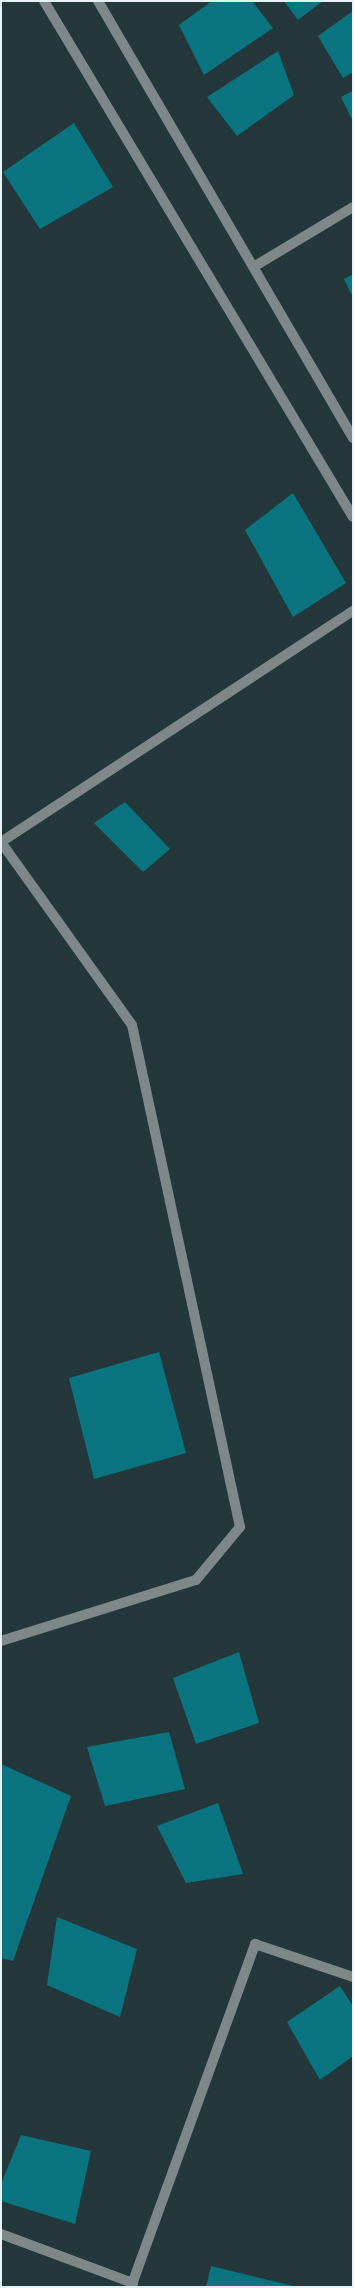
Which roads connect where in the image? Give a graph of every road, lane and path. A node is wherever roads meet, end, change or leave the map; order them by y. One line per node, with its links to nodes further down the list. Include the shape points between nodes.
1 (44, 1): 6 (street)
2 (98, 1): 4 (street)
3 (353, 207): 4 (street)
4 (254, 266): 5 (street)
5 (353, 438)
6 (353, 517)
7 (353, 611): 8 (street)
8 (1, 842): 9 (street, via 132,1025 240,1527 196,1580)
9 (1, 1641)
10 (353, 1977): 12 (street, via 255,1944)
11 (1, 2234): 12 (street)
12 (132, 2285)

